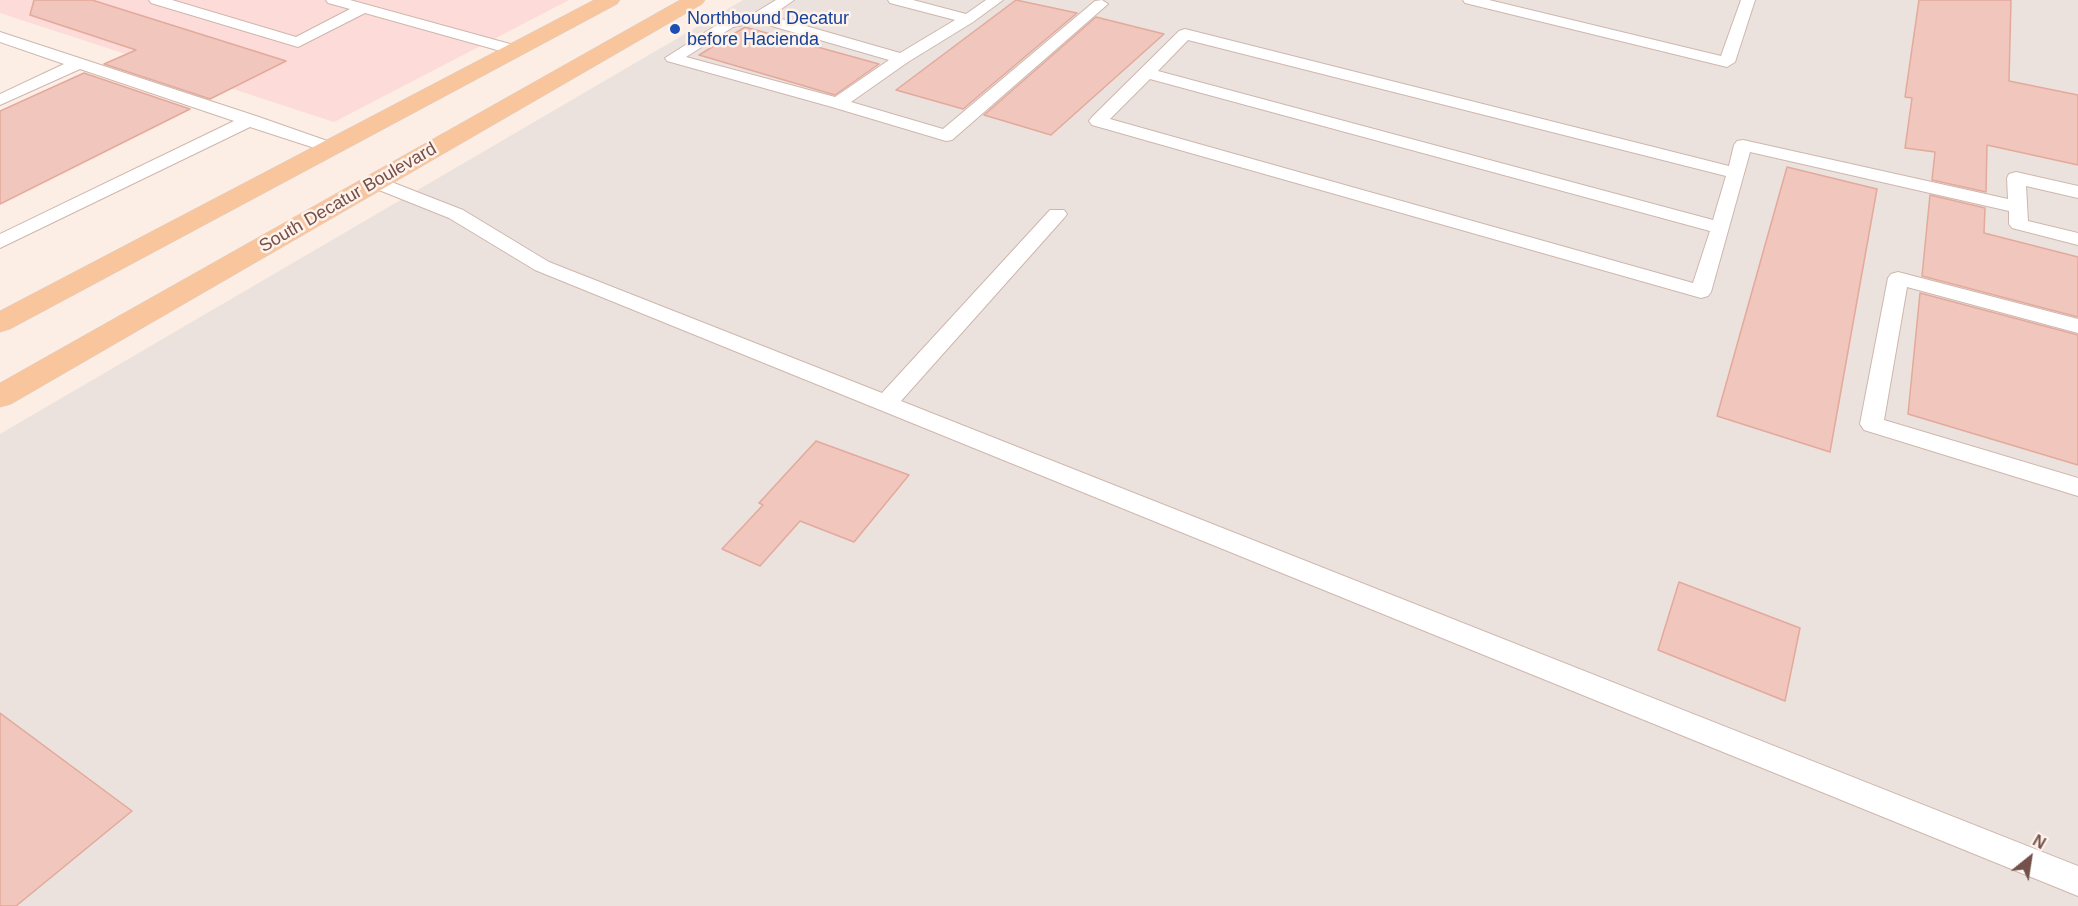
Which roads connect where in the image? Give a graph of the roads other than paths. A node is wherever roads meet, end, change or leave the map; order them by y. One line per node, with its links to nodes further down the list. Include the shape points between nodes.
1 (156, 0): 11 (lane, via 298,42)
2 (333, 0): 11 (lane)
3 (610, 0): 15 (main road)
4 (695, 0): 24 (main road, South Decatur Boulevard)
5 (787, 0): 12 (lane)
6 (895, 0): 13 (lane)
7 (996, 0): 13 (lane)
8 (1470, 0): 9 (lane, via 1727,62)
9 (1748, 0)
10 (1097, 1): 20 (lane, via 946,136)
11 (364, 8): 15 (lane)
12 (758, 17): 16 (lane); 20 (lane, via 728,24 673,58)
13 (968, 19): 16 (lane)
14 (0, 37): 17 (lane)
15 (515, 50): 22 (main road)
16 (902, 59): 20 (lane)
17 (80, 63): 19 (lane); 21 (lane)
18 (1148, 73): 23 (lane, via 1185,34); 28 (lane); 28 (lane, via 1098,122 1701,292)
19 (0, 100)
20 (838, 103)
21 (250, 120): 22 (lane); 30 (lane)
22 (330, 148): 31 (main road)
23 (1736, 173): 26 (lane, via 1743,145); 28 (lane)
24 (376, 182): 33 (main road, South Decatur Boulevard); 34 (lane, via 456,214 542,266)
25 (2078, 192): 26 (lane, via 2016,178)
26 (2018, 207): 29 (lane, via 2019,224)
27 (1057, 214): 34 (lane)
28 (1721, 228)
29 (2078, 239)
30 (0, 242)
31 (0, 323)
32 (2078, 326): 35 (lane, via 1898,278 1872,424)
33 (0, 397)
34 (885, 404): 36 (lane)
35 (2078, 488)
36 (2078, 881)

